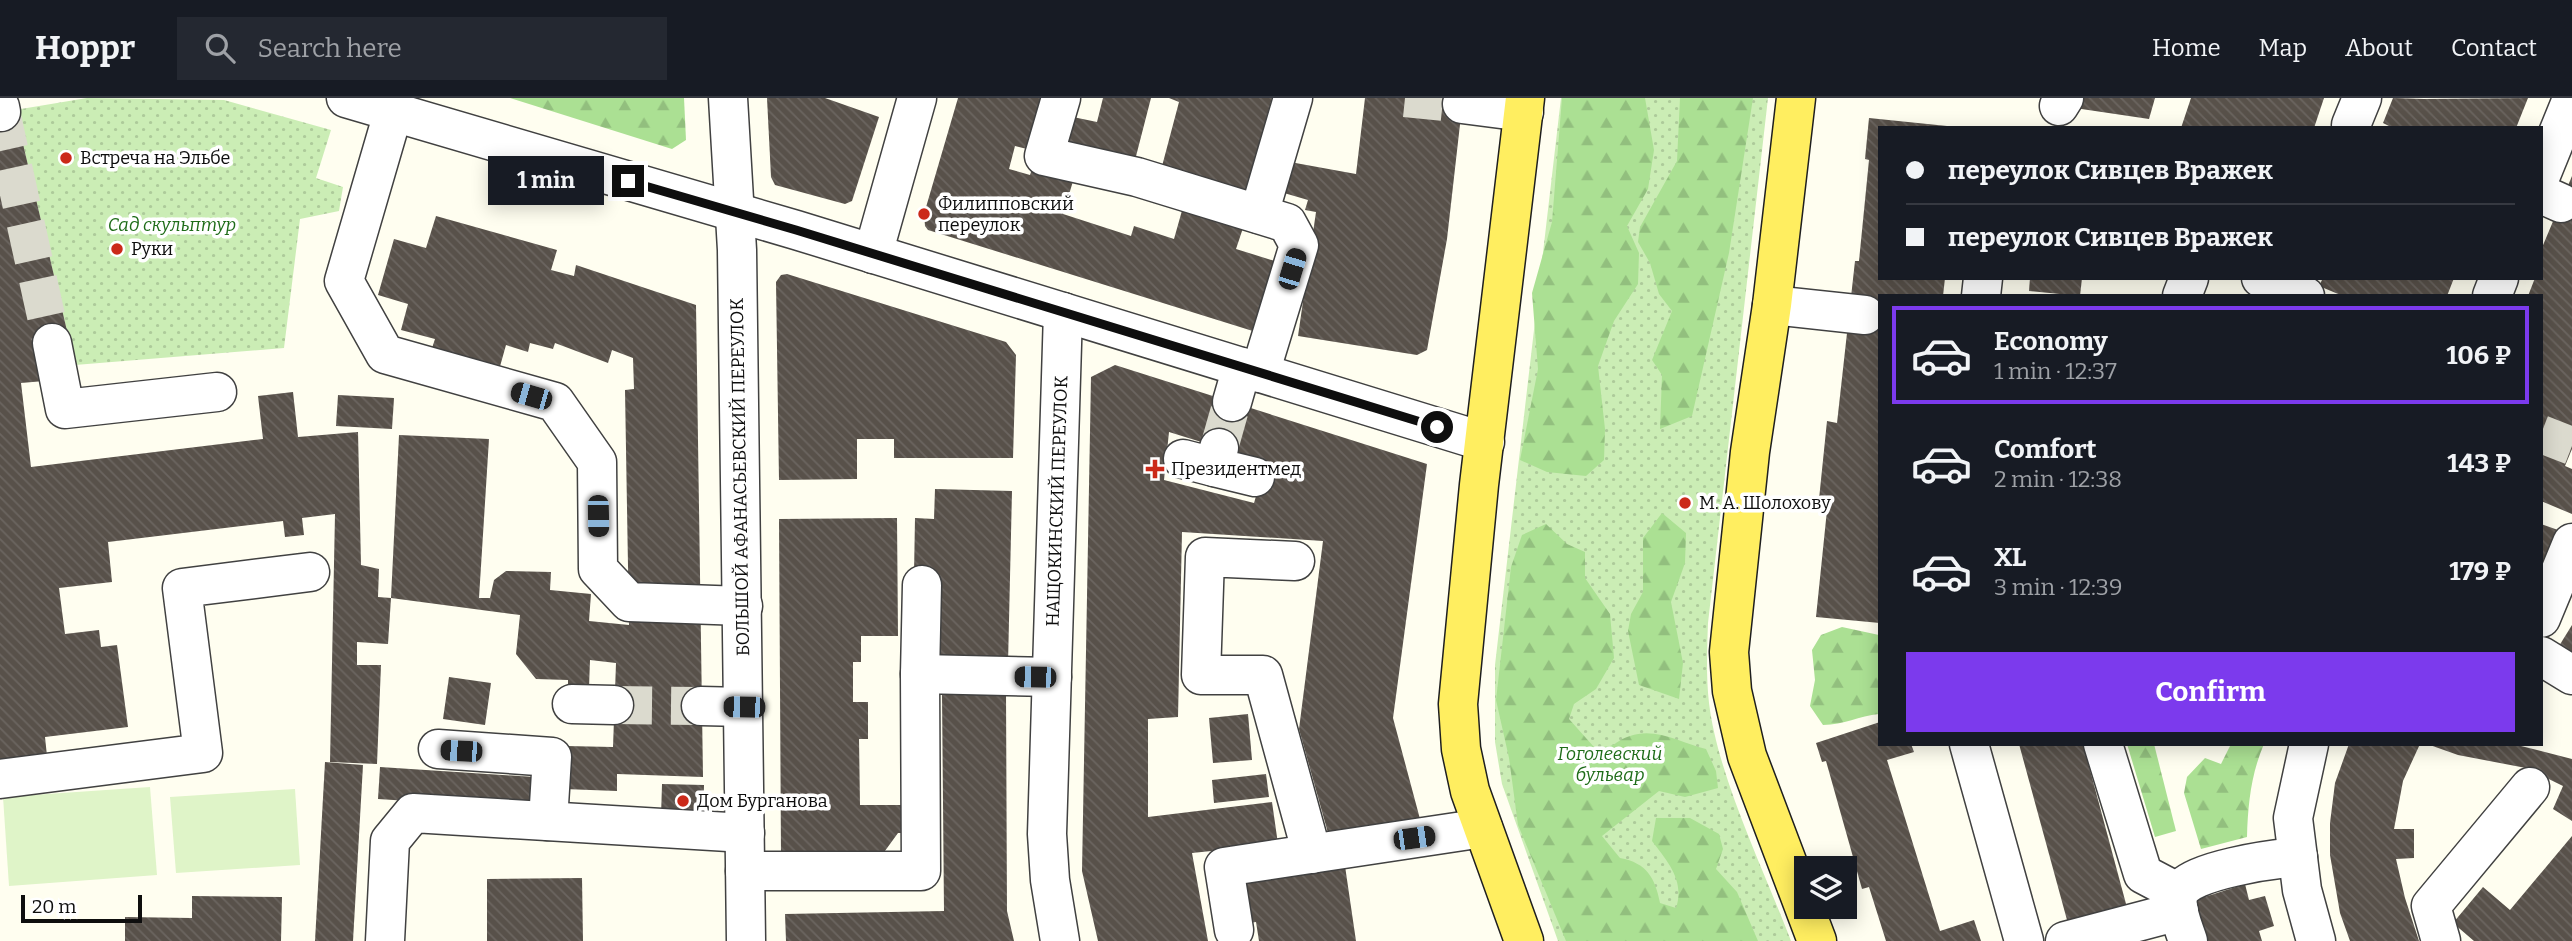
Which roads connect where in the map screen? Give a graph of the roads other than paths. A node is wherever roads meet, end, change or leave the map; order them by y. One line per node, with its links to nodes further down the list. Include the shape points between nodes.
1 (729, 98): 12 (street, БОЛЬШОЙ АФАНАСЬЕВСКИЙ ПЕРЕУЛОК)
2 (917, 98): 14 (street)
3 (1061, 98): 13 (street, via 1044,156 1137,177)
4 (1293, 98): 13 (street)
5 (1796, 98): 17 (main road)
6 (353, 99): 10 (street)
7 (2572, 99): 11 (street)
8 (1462, 104): 9 (street)
9 (1524, 105): 23 (main road)
10 (393, 113): 12 (street); 30 (street, via 344,281 385,355 555,402 597,462 598,569 629,602)
11 (2548, 191)
12 (734, 213): 14 (street); 30 (street, БОЛЬШОЙ АФАНАСЬЕВСКИЙ ПЕРЕУЛОК)
13 (1259, 214): 21 (street, via 1287,223 1299,245)
14 (873, 254): 18 (street)
15 (2266, 280): 16 (street)
16 (2300, 294)
17 (1772, 305): 19 (street); 58 (main road, via 1749,452 1729,652 1732,691 1747,755)
18 (1063, 312): 21 (street); 35 (street, НАЩОКИНСКИЙ ПЕРЕУЛОК)
19 (1865, 315)
20 (52, 343): 22 (street, via 65,409)
21 (1245, 381): 23 (street)
22 (217, 391)
23 (1485, 442): 47 (main road, via 1458,704 1461,750)
24 (1205, 458): 25 (street)
25 (1255, 477)
26 (2572, 543): 31 (street)
27 (1295, 561): 49 (street, via 1205,557 1200,675 1263,675)
28 (310, 572): 44 (street, via 182,588 203,753)
29 (922, 585): 33 (street)
30 (743, 606): 39 (street, БОЛЬШОЙ АФАНАСЬЕВСКИЙ ПЕРЕУЛОК)
31 (2543, 613)
32 (2543, 657): 34 (street)
33 (920, 674): 35 (street); 51 (street, via 921,871)
34 (2572, 675)
35 (1052, 677): 56 (street, НАЩОКИНСКИЙ ПЕРЕУЛОК, via 1046,834)
36 (572, 704): 37 (street)
37 (614, 705)
38 (701, 706): 39 (street)
39 (744, 707): 48 (street, БОЛЬШОЙ АФАНАСЬЕВСКИЙ ПЕРЕУЛОК)
40 (1970, 746): 59 (street)
41 (2105, 746): 52 (street, via 2143,874)
42 (2309, 746): 50 (street, via 2293,818)
43 (438, 750): 46 (street, via 552,757)
44 (0, 779)
45 (2530, 786): 62 (street, via 2431,906)
46 (548, 821): 48 (street); 54 (street, via 413,813 390,841)
47 (1483, 828): 49 (street); 57 (main road)
48 (745, 833): 51 (street, БОЛЬШОЙ АФАНАСЬЕВСКИЙ ПЕРЕУЛОК)
49 (1312, 854): 53 (street, via 1224,867)
50 (2298, 857): 52 (street, via 2191,880); 61 (street)
51 (745, 872): 55 (street, БОЛЬШОЙ АФАНАСЬЕВСКИЙ ПЕРЕУЛОК)
52 (2182, 915): 60 (street)
53 (1234, 930)
54 (384, 941)
55 (746, 941)
56 (1060, 941)
57 (1524, 941)
58 (1817, 941)
59 (2024, 941)
60 (2065, 941)
61 (2316, 941)
62 (2441, 941)

